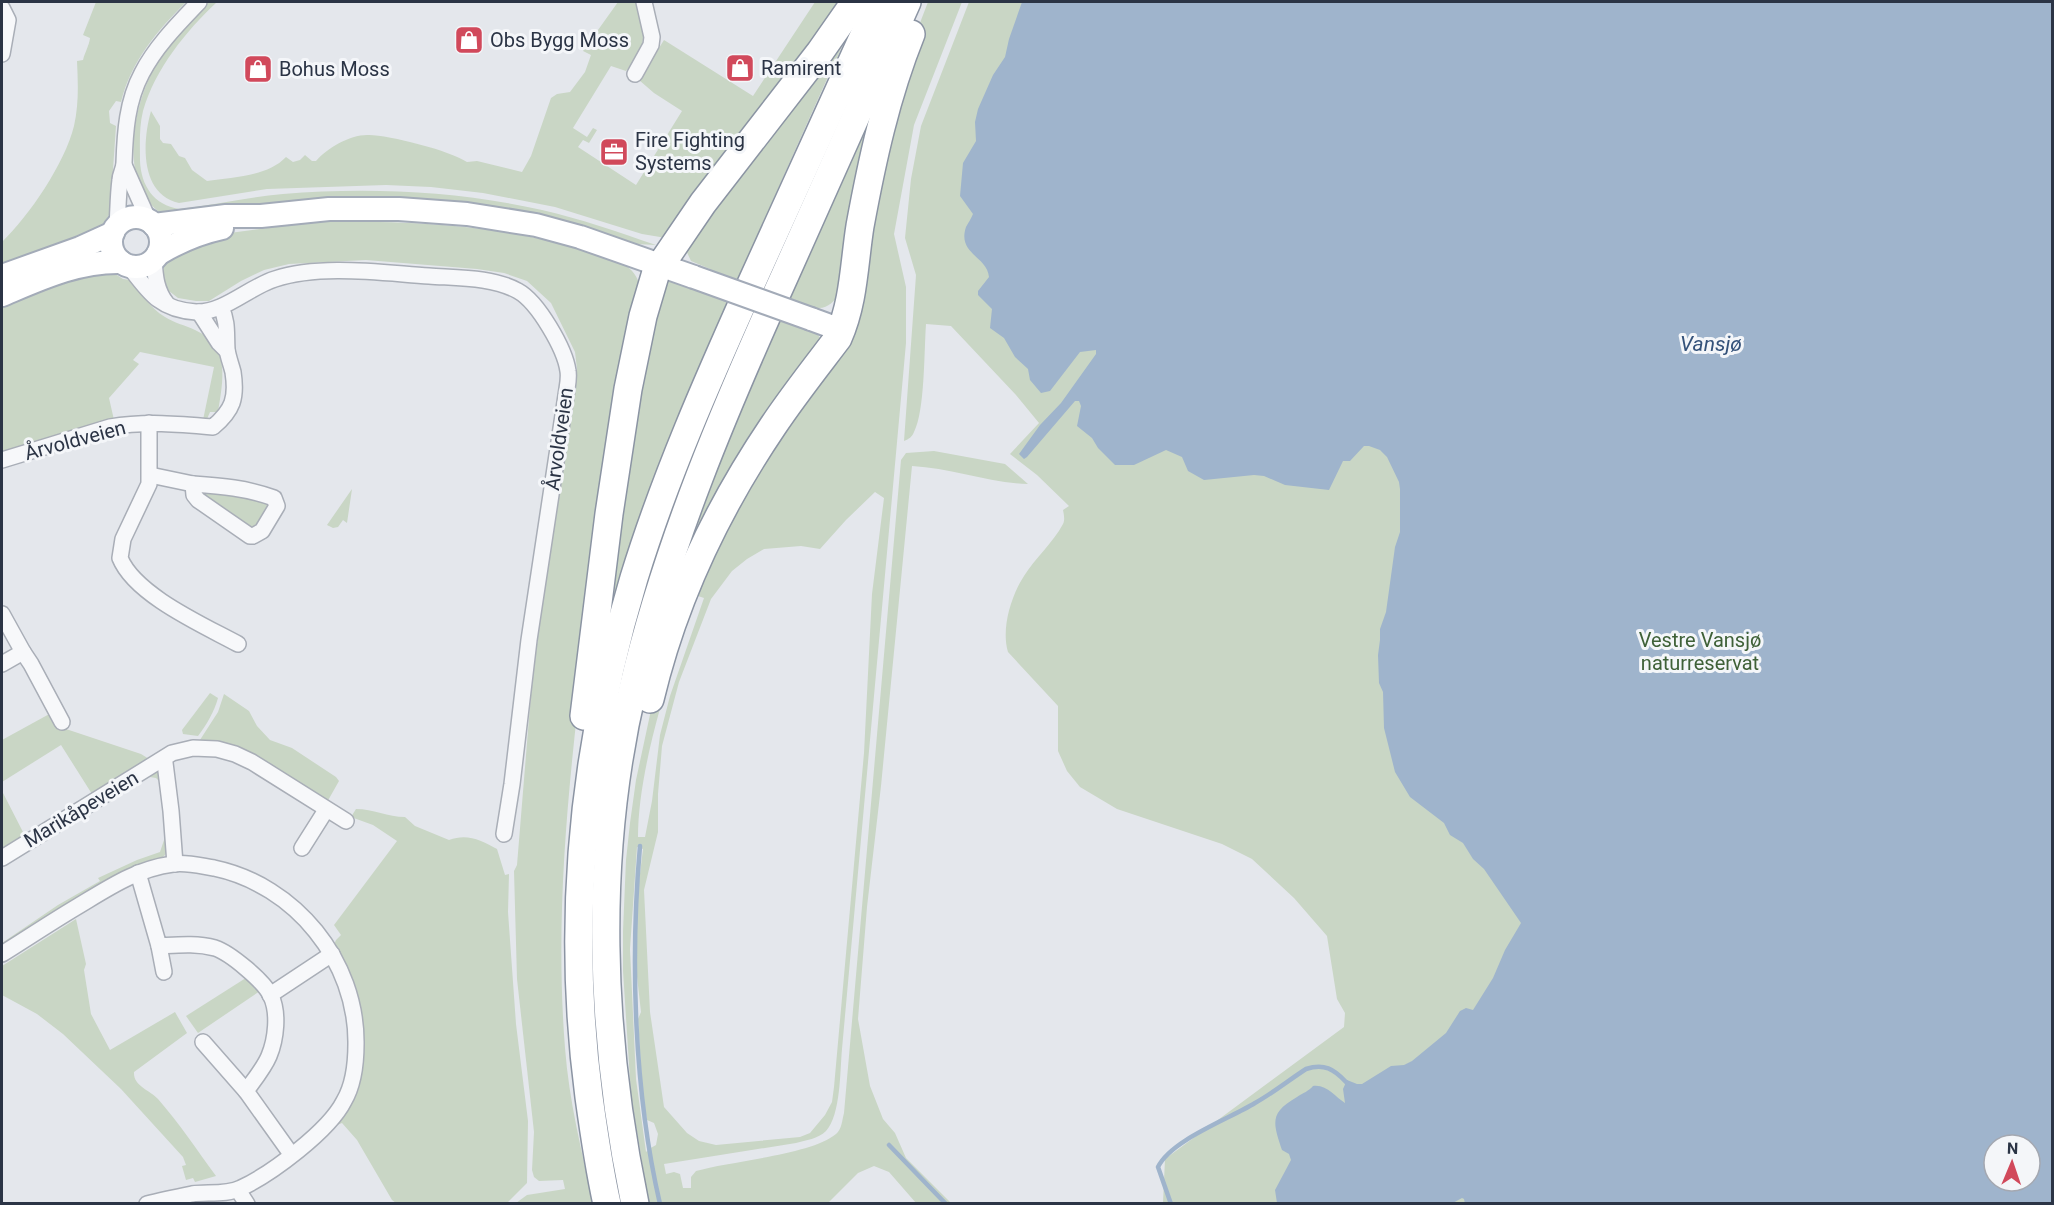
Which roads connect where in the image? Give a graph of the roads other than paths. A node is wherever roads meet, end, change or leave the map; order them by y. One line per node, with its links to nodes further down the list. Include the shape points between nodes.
1 (199, 2): 10 (street, via 161,44 142,73 127,116)
2 (644, 2): 9 (street, via 651,45)
3 (855, 2): 16 (highway)
4 (879, 2): 38 (highway, via 710,376 657,510 617,637 602,703)
5 (907, 2): 39 (highway, via 734,388 675,541 632,690)
6 (924, 2): 22 (highway, via 883,117 863,210 850,304)
7 (2, 8): 8 (street, via 8,20)
8 (2, 54)
9 (634, 74)
10 (124, 165): 12 (street); 13 (street)
11 (261, 216): 12 (main road); 14 (main road, via 205,231); 16 (main road, via 364,208 467,214 536,225)
12 (151, 223): 13 (main road, via 130,218); 14 (main road, via 161,242)
13 (115, 230): 15 (main road, via 112,249); 17 (main road, via 80,248)
14 (156, 257): 15 (main road, via 143,266); 19 (street, via 156,281)
15 (124, 263): 18 (main road, via 105,261 69,268); 19 (street, Årvoldveien, via 156,300)
16 (660, 264): 22 (main road, bridge); 38 (highway, via 640,327 609,514 574,817)
17 (2, 276)
18 (2, 295)
19 (166, 304): 21 (street, Årvoldveien)
20 (221, 307): 21 (street, Årvoldveien); 23 (street, Årvoldveien, via 227,321); 36 (street, Årvoldveien, via 275,279 296,274 375,272 465,279 519,291 541,313 553,334 568,372 567,389)
21 (199, 312): 23 (street, Årvoldveien)
22 (841, 330): 39 (highway, via 766,436 694,568 658,666)
23 (227, 351): 24 (street, Årvoldveien, via 234,388 226,416 213,427)
24 (149, 423): 25 (street, Årvoldveien, via 110,427); 26 (street, Årvoldveien)
25 (2, 460)
26 (150, 475): 27 (street); 29 (street, Årvoldveien, via 120,549 123,567 158,598)
27 (193, 484): 27 (street, via 258,492 274,498 277,506 262,531 250,536 198,500)
28 (2, 614): 30 (street)
29 (238, 644)
30 (23, 652): 31 (street); 32 (street)
31 (2, 664)
32 (62, 722)
33 (162, 761): 34 (street, Marikåpeveien, via 172,753 193,748 235,754); 40 (street, Marikåpeveien); 41 (street, Marikåpeveien)
34 (326, 810): 35 (street, Marikåpeveien); 37 (street)
35 (346, 821)
36 (504, 834)
37 (302, 848)
38 (582, 848): 54 (highway, via 579,966 583,1036 596,1149)
39 (609, 848): 55 (highway, via 605,931 613,1081)
40 (2, 858)
41 (175, 864): 42 (street); 45 (street, via 224,870 265,886 314,927)
42 (138, 873): 43 (street); 44 (street, via 125,877)
43 (159, 946): 46 (street); 47 (street, via 192,944 217,949 244,966)
44 (2, 954)
45 (332, 954): 47 (street); 50 (street, via 354,1017 356,1062 345,1101 334,1117 316,1137)
46 (164, 972)
47 (270, 995): 49 (street, via 275,1018 273,1042 269,1058)
48 (203, 1042): 49 (street)
49 (246, 1091): 50 (street)
50 (291, 1154): 51 (street)
51 (238, 1190): 52 (street); 53 (street)
52 (147, 1203)
53 (247, 1203)
54 (607, 1203)
55 (634, 1203)

